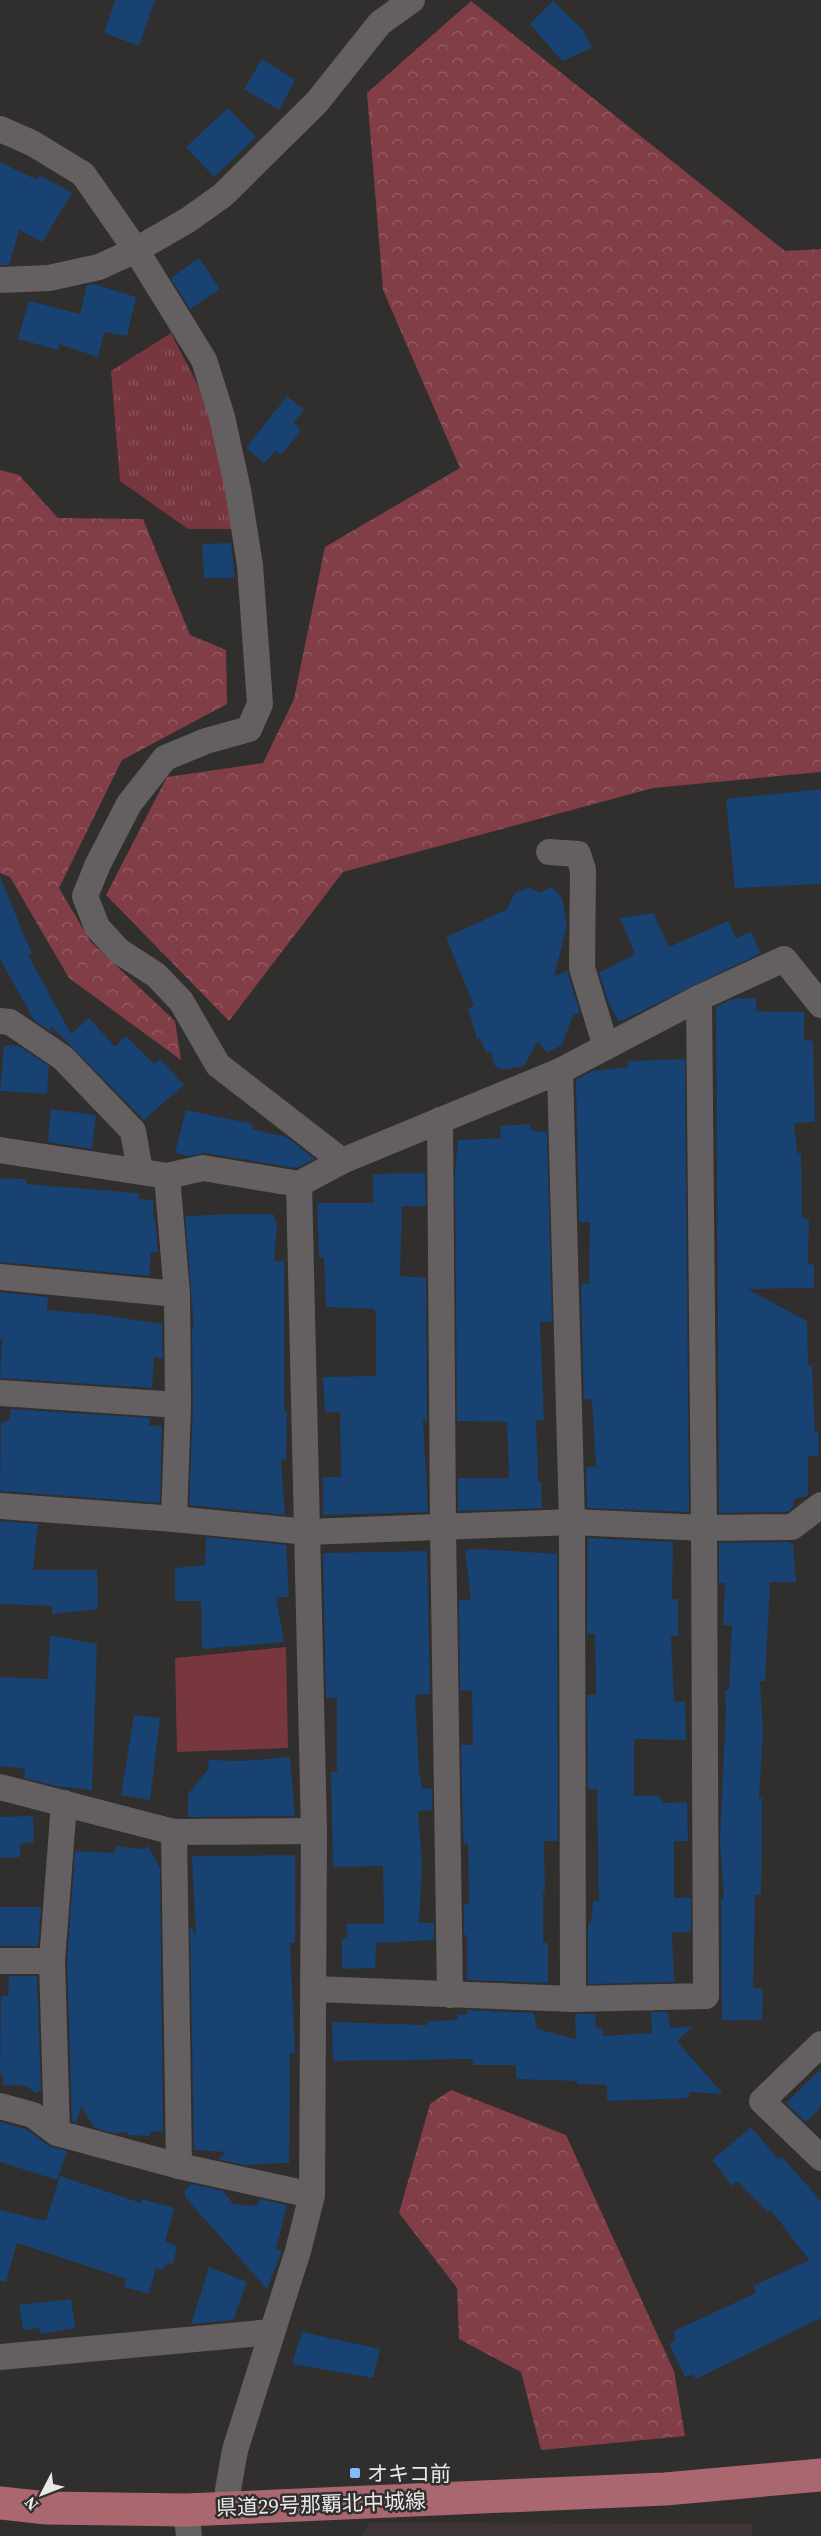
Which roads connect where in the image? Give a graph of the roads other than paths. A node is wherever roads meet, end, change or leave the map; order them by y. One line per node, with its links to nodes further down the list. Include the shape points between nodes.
1 (412, 0): 2 (street)
2 (380, 12): 4 (street, via 317,102 223,195)
3 (0, 129): 4 (street, via 83,174)
4 (136, 250): 5 (street, via 99,267 50,278); 14 (street, via 204,360 222,417 250,565 260,704 249,729 165,758 129,804 86,896 97,927 119,951 156,975 181,1001 218,1065)
5 (0, 280)
6 (549, 852): 10 (street, via 578,854 583,870 582,968)
7 (699, 998): 8 (street, via 784,959); 10 (street); 27 (street)
8 (821, 1005)
9 (0, 1021): 15 (street, via 10,1022 63,1058 133,1131)
10 (606, 1047): 11 (street)
11 (560, 1071): 12 (street); 25 (street)
12 (440, 1120): 14 (street); 26 (street)
13 (0, 1150): 15 (street)
14 (342, 1161): 17 (street)
15 (140, 1171): 16 (street)
16 (167, 1176): 17 (street, via 203,1168); 19 (street)
17 (299, 1184): 28 (street)
18 (0, 1277): 19 (street)
19 (177, 1294): 21 (street)
20 (0, 1392): 21 (street)
21 (178, 1405): 24 (street)
22 (821, 1504): 27 (street, via 792,1527)
23 (0, 1506): 24 (street)
24 (174, 1519): 28 (street)
25 (572, 1522): 26 (street); 27 (street); 37 (street)
26 (443, 1527): 28 (street); 36 (street)
27 (704, 1528): 37 (street, via 706,1996)
28 (308, 1532): 31 (street)
29 (0, 1787): 30 (street)
30 (64, 1803): 32 (street); 34 (street)
31 (314, 1831): 32 (street); 35 (street)
32 (174, 1832): 42 (street)
33 (0, 1961): 34 (street)
34 (52, 1961): 40 (street)
35 (314, 1989): 36 (street); 43 (street)
36 (450, 1995): 37 (street)
37 (573, 1999)
38 (821, 2044): 41 (street, via 762,2101)
39 (0, 2106): 40 (street, via 33,2115)
40 (57, 2133): 42 (street)
41 (821, 2158)
42 (179, 2166): 43 (street)
43 (312, 2195): 44 (street)
44 (272, 2332): 45 (street); 48 (street, via 235,2450)
45 (0, 2357)
46 (821, 2475): 48 (main road, 県道29号那覇北中城線, via 665,2490)
47 (0, 2503): 49 (main road, 県道29号那覇北中城線)
48 (225, 2507): 49 (main road, 県道29号那覇北中城線)
49 (187, 2523)

